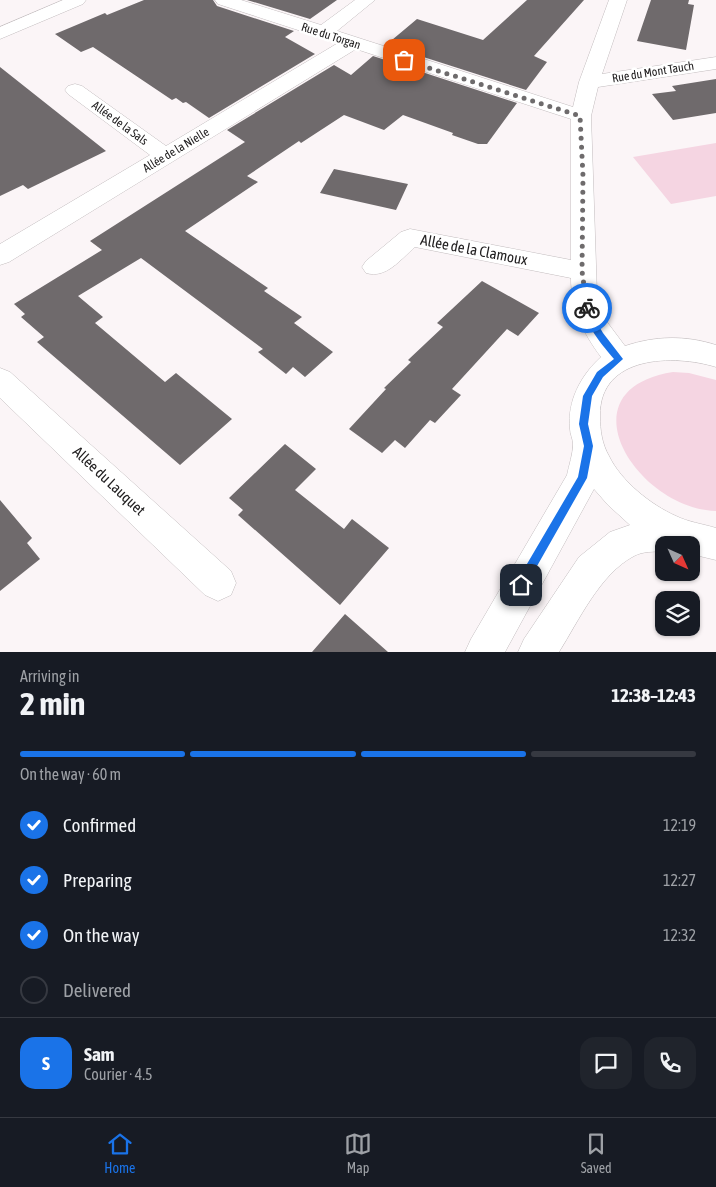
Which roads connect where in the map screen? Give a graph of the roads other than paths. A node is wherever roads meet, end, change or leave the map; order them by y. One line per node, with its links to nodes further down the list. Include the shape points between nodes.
1 (77, 0): 6 (street)
2 (224, 0): 5 (street, Rue du Torgan)
3 (366, 0): 5 (street)
4 (618, 0): 9 (street)
5 (322, 33): 7 (street, Rue du Torgan)
6 (0, 34)
7 (352, 42): 11 (street, Rue du Torgan); 12 (street, Allée de la Nielle)
8 (716, 63): 9 (street, Rue du Mont Tauch)
9 (589, 82): 11 (street)
10 (75, 90): 12 (street, Allée de la Sals)
11 (580, 116): 15 (street)
12 (165, 156): 13 (street, Allée de la Nielle)
13 (0, 256)
14 (375, 267): 15 (street, Allée de la Clamoux, via 410,238)
15 (582, 271): 17 (street, via 589,316)
16 (714, 355): 17 (street, via 663,348)
17 (619, 359): 19 (street, via 600,374 587,396 584,424)
18 (0, 380): 22 (street, Allée du Lauquet)
19 (588, 446): 20 (street, via 613,487 646,517); 23 (street, via 583,478)
20 (680, 534): 21 (street); 24 (street, via 645,536 622,544 591,568)
21 (716, 544)
22 (218, 583)
23 (484, 652)
24 (537, 652)

